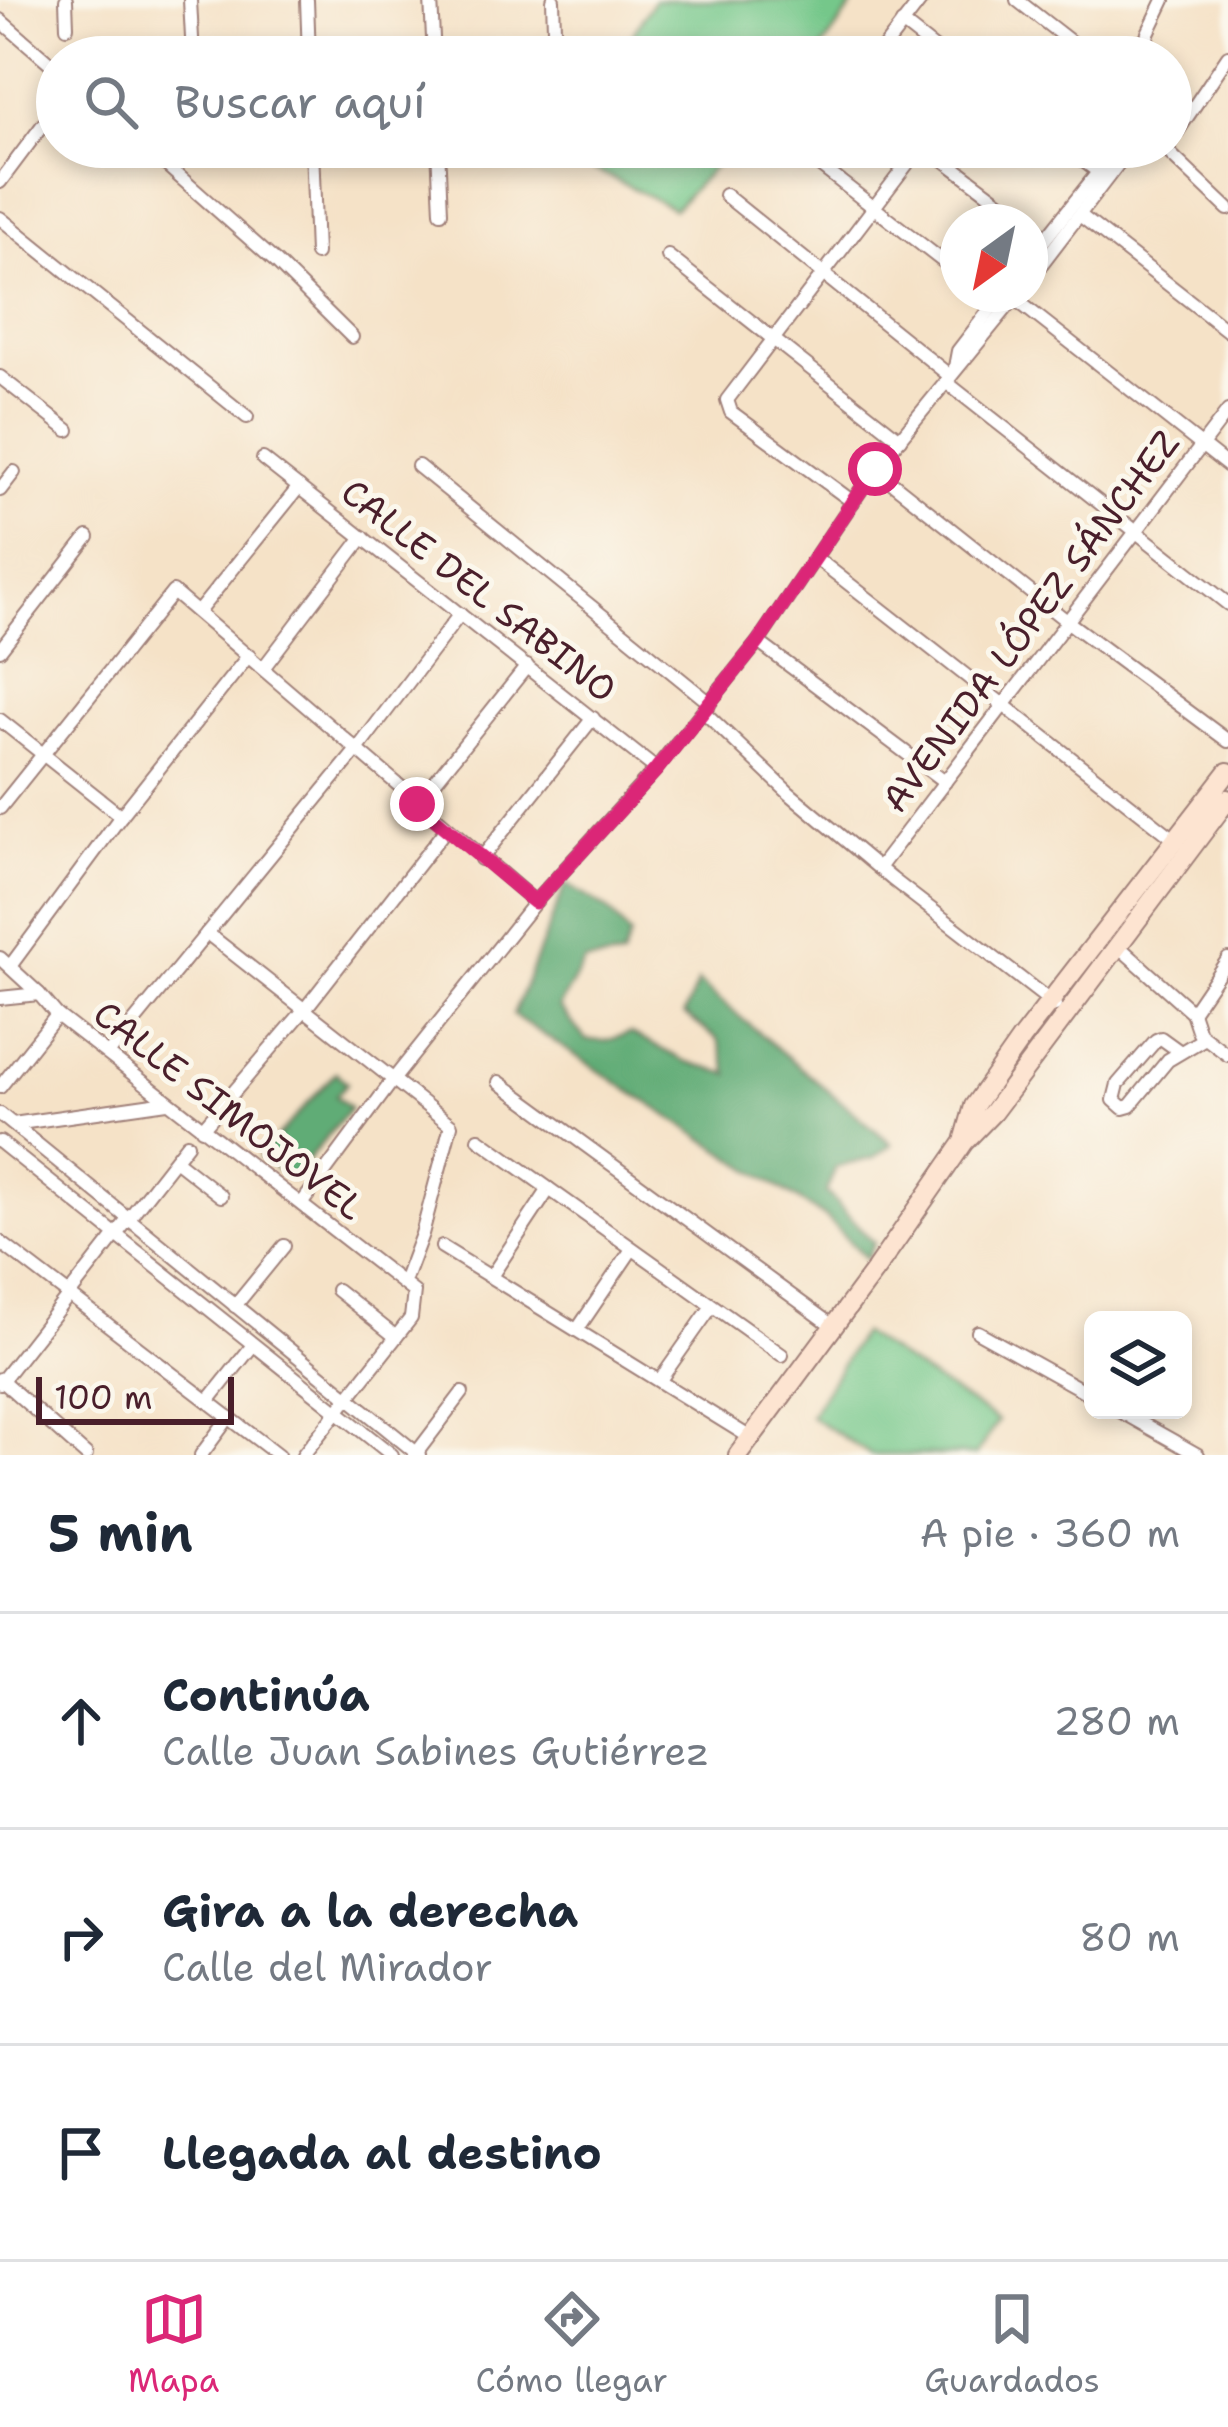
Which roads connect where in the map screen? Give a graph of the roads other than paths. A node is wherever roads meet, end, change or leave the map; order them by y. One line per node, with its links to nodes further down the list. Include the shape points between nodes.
1 (66, 0): 11 (street)
2 (190, 0): 12 (street)
3 (307, 0): 13 (street)
4 (431, 0): 14 (street)
5 (553, 0): 15 (street)
6 (921, 0): 10 (street)
7 (1017, 0): 18 (street)
8 (1158, 3): 19 (street)
9 (0, 20): 20 (street)
10 (902, 23): 16 (street); 17 (street)
11 (67, 27)
12 (192, 36)
13 (308, 36)
14 (433, 36)
15 (554, 36)
16 (892, 36)
17 (919, 36)
18 (1063, 36)
19 (1147, 36)
20 (36, 51)
21 (1228, 56): 22 (street)
22 (1192, 108)
23 (36, 134): 35 (street)
24 (170, 168): 52 (street)
25 (313, 168): 44 (street)
26 (439, 168): 40 (street)
27 (828, 168): 38 (street)
28 (906, 168): 38 (street)
29 (953, 168): 37 (street)
30 (1093, 168): 34 (street)
31 (1100, 168): 34 (street)
32 (1116, 168): 41 (street)
33 (1188, 168): 39 (street)
34 (1097, 171): 43 (street)
35 (0, 182)
36 (725, 195): 48 (street)
37 (1002, 204)
38 (873, 207): 47 (street); 48 (street)
39 (1228, 209)
40 (441, 212)
41 (1081, 216): 46 (street); 51 (street)
42 (0, 218): 57 (street)
43 (1048, 234)
44 (316, 254)
45 (668, 256): 53 (street)
46 (1048, 256)
47 (940, 259)
48 (822, 274): 53 (street); 54 (street)
49 (993, 312): 54 (street)
50 (1023, 312): 60 (street)
51 (1228, 331)
52 (352, 337)
53 (775, 338): 59 (street); 68 (street, via 727,400 731,412)
54 (950, 376): 59 (street); 69 (street)
55 (0, 377): 58 (street)
56 (1228, 411): 60 (street, AVENIDA LÓPEZ SÁNCHEZ)
57 (248, 417)
58 (68, 430)
59 (900, 439): 64 (street)
60 (1201, 446): 63 (street); 69 (street, AVENIDA LÓPEZ SÁNCHEZ)
61 (263, 459): 66 (street, CALLE DEL SABINO)
62 (418, 466): 83 (street)
63 (1228, 466)
64 (875, 469): 68 (street); 76 (street)
65 (14, 472): 67 (street)
66 (299, 488): 71 (street, CALLE DEL SABINO); 74 (street)
67 (0, 490)
68 (853, 502): 72 (street)
69 (1134, 533): 73 (street); 76 (street, AVENIDA LÓPEZ SÁNCHEZ)
70 (88, 537): 78 (street)
71 (363, 537): 75 (street, CALLE DEL SABINO); 81 (street)
72 (815, 558): 77 (street); 82 (street)
73 (1228, 604)
74 (198, 612): 79 (street); 88 (street, via 173,592)
75 (460, 614): 80 (street, CALLE DEL SABINO); 87 (street)
76 (1068, 622): 82 (street, AVENIDA LÓPEZ SÁNCHEZ); 86 (street)
77 (758, 642): 83 (street); 91 (street)
78 (0, 650)
79 (249, 655): 81 (street); 95 (street)
80 (527, 665): 84 (street, CALLE DEL SABINO); 93 (street)
81 (264, 667): 87 (street)
82 (1004, 703): 91 (street, AVENIDA LÓPEZ SÁNCHEZ); 97 (street)
83 (706, 707): 89 (street); 99 (street, via 789,793)
84 (593, 718): 89 (street, CALLE DEL SABINO); 98 (street)
85 (0, 720): 88 (street)
86 (1228, 741)
87 (356, 752): 93 (street); 101 (street)
88 (43, 754): 94 (street); 95 (street)
89 (656, 770): 100 (street)
90 (1228, 772): 97 (street)
91 (945, 782): 99 (street, AVENIDA LÓPEZ SÁNCHEZ)
92 (1228, 799): 97 (street)
93 (417, 804): 96 (street)
94 (0, 808)
95 (121, 816): 104 (street)
96 (446, 829): 98 (street); 108 (street)
97 (1181, 845): 102 (street); 107 (street)
98 (481, 859): 100 (street)
99 (880, 868): 107 (street)
100 (535, 902): 116 (street)
101 (207, 933): 108 (street); 114 (street)
102 (1117, 944): 109 (street); 110 (street)
103 (1228, 959): 109 (street)
104 (6, 962): 105 (street, CALLE SIMOJOVEL)
105 (39, 994): 106 (street); 111 (street, CALLE SIMOJOVEL)
106 (0, 998)
107 (1049, 1000): 110 (street); 125 (street, via 974,1106)
108 (305, 1009): 116 (street); 122 (street)
109 (1192, 1012): 112 (street)
110 (1065, 1013): 125 (street)
111 (57, 1016): 114 (street, CALLE SIMOJOVEL); 118 (street)
112 (1205, 1038): 113 (street); 115 (street)
113 (1179, 1051): 113 (street, via 1136,1101 1123,1108 1114,1100 1118,1084 1161,1038)
114 (108, 1054): 119 (street, CALLE SIMOJOVEL)
115 (1228, 1055)
116 (393, 1080): 130 (street); 138 (street, via 451,1125)
117 (499, 1082): 143 (street)
118 (0, 1087)
119 (167, 1102): 121 (street); 122 (street, CALLE SIMOJOVEL)
120 (0, 1114): 121 (street)
121 (13, 1124): 131 (street)
122 (202, 1129): 130 (street, CALLE SIMOJOVEL)
123 (479, 1139): 128 (street)
124 (0, 1142): 132 (street)
125 (964, 1142): 143 (street)
126 (187, 1144): 127 (street)
127 (175, 1160): 129 (street); 131 (street)
128 (549, 1189): 136 (street); 137 (street)
129 (221, 1196)
130 (302, 1203): 138 (street, CALLE SIMOJOVEL)
131 (128, 1219): 132 (street); 141 (street)
132 (116, 1235): 140 (street); 147 (street)
133 (0, 1242): 140 (street)
134 (284, 1246): 141 (street)
135 (442, 1247): 137 (street)
136 (632, 1249): 142 (street); 144 (street)
137 (492, 1276): 144 (street)
138 (404, 1282): 146 (street, via 415,1309)
139 (337, 1290): 146 (street)
140 (67, 1296): 150 (street); 154 (street)
141 (236, 1306): 153 (street)
142 (712, 1306): 148 (street); 149 (street)
143 (833, 1326): 158 (street)
144 (577, 1330): 149 (street)
145 (978, 1332): 151 (street)
146 (396, 1336): 153 (street)
147 (253, 1345): 154 (street); 155 (street)
148 (782, 1355)
149 (660, 1380): 158 (street)
150 (1, 1381): 160 (street)
151 (1084, 1391)
152 (462, 1394): 159 (street)
153 (348, 1397): 155 (street); 159 (street)
154 (209, 1400): 156 (street)
155 (338, 1412): 163 (street); 164 (street)
156 (229, 1417): 161 (street); 162 (street)
157 (1134, 1419): 166 (street)
158 (751, 1438): 165 (street)
159 (417, 1454)
160 (86, 1455)
161 (202, 1455)
162 (278, 1455)
163 (303, 1455)
164 (392, 1455)
165 (738, 1455)
166 (1198, 1455)

